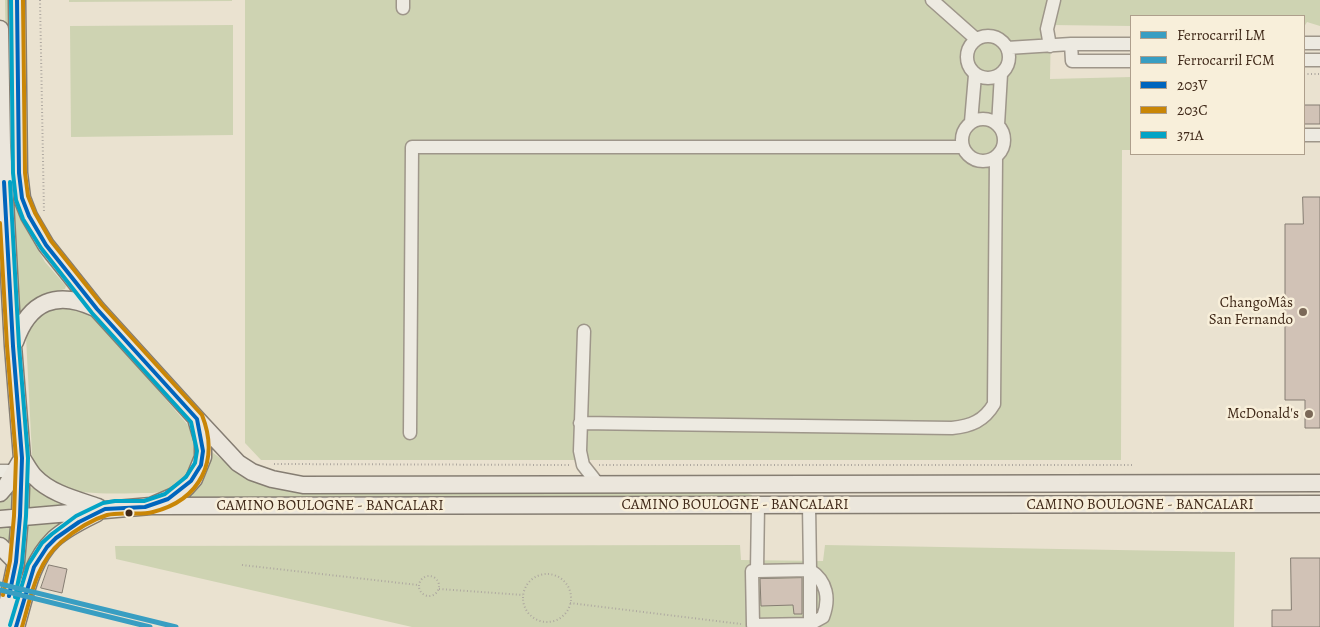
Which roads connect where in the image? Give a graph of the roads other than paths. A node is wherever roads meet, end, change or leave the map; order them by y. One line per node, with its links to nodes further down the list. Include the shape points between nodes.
1 (17, 0): 21 (main road)
2 (932, 0): 5 (street)
3 (1054, 0): 10 (street, via 1047,29)
4 (0, 29): 21 (main road)
5 (976, 39): 11 (street, via 990,36 1003,42); 16 (street, via 966,57)
6 (1305, 43): 7 (street)
7 (1320, 43)
8 (1071, 44): 9 (street); 10 (street); 14 (street, via 1072,61)
9 (1130, 44)
10 (1050, 46): 11 (street)
11 (1007, 48): 15 (street, via 1009,62)
12 (1305, 60): 13 (street)
13 (1320, 60)
14 (1130, 61)
15 (1001, 74): 16 (street, via 988,79); 18 (street)
16 (975, 75): 17 (street)
17 (971, 122): 18 (street, via 985,119); 22 (street, via 962,133)
18 (998, 125): 23 (street, via 1004,145)
19 (1320, 134): 20 (street)
20 (1305, 135)
21 (7, 146): 24 (main road, CAMINO BOULOGNE - BANCALARI, via 29,216 46,245); 26 (main road)
22 (962, 147): 23 (street, via 976,161); 29 (street, via 412,147)
23 (996, 157): 28 (street, via 994,404 978,422 952,428)
24 (97, 308): 26 (main road, via 71,299 43,305 25,319); 27 (main road, CAMINO BOULOGNE - BANCALARI)
25 (584, 331): 28 (street)
26 (13, 346): 30 (main road)
27 (197, 419): 32 (main road, CAMINO BOULOGNE - BANCALARI, via 238,463 252,472 303,485); 37 (main road, via 203,457 194,479 174,496)
28 (580, 423): 32 (street, via 583,465)
29 (410, 433)
30 (13, 467): 33 (main road); 38 (main road, via 63,495); 39 (main road)
31 (1320, 483): 32 (main road, CAMINO BOULOGNE - BANCALARI)
32 (598, 484)
33 (0, 493)
34 (1320, 504): 36 (main road, CAMINO BOULOGNE - BANCALARI)
35 (758, 505): 36 (main road, CAMINO BOULOGNE - BANCALARI); 37 (main road, CAMINO BOULOGNE - BANCALARI); 43 (street)
36 (809, 505): 44 (street)
37 (151, 506): 38 (main road, CAMINO BOULOGNE - BANCALARI)
38 (105, 509): 39 (main road, CAMINO BOULOGNE - BANCALARI); 47 (main road, via 67,529 46,549 31,574)
39 (20, 516): 40 (main road, CAMINO BOULOGNE - BANCALARI); 42 (main road)
40 (0, 519)
41 (0, 546): 42 (main road)
42 (16, 562): 46 (main road)
43 (757, 570): 44 (street); 45 (street, via 752,571 753,625)
44 (810, 570): 45 (street); 45 (street, via 820,579 828,601 823,617)
45 (810, 624)
46 (0, 627)
47 (16, 627)

